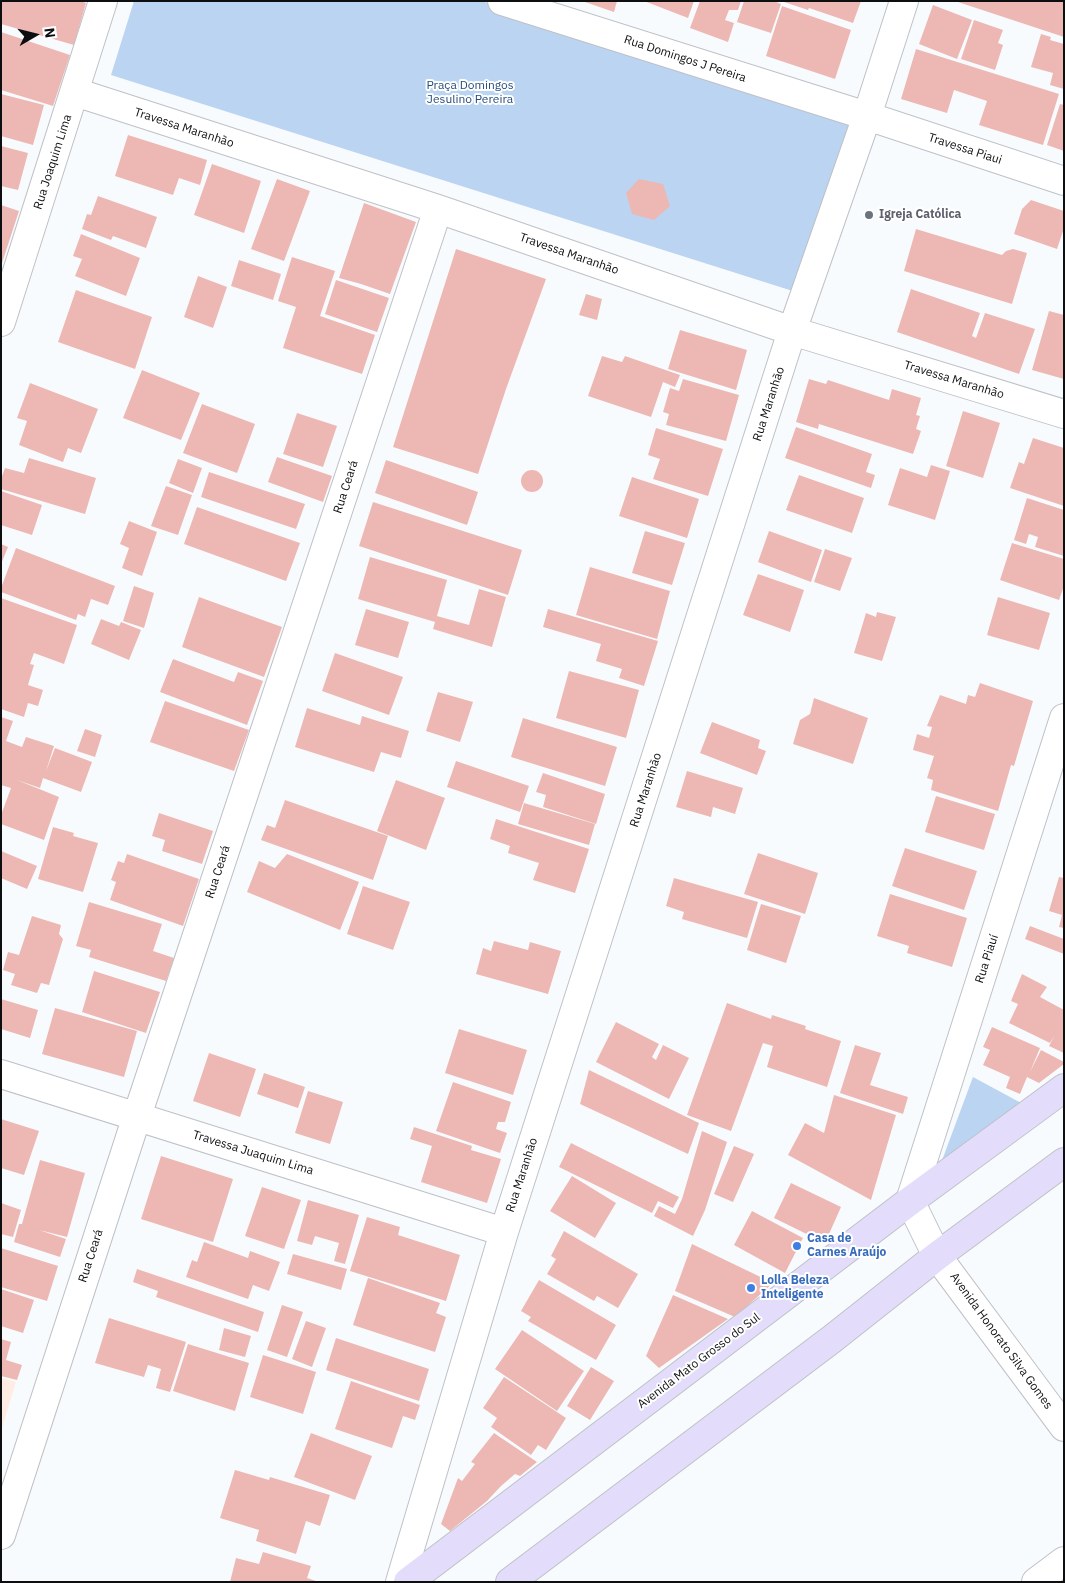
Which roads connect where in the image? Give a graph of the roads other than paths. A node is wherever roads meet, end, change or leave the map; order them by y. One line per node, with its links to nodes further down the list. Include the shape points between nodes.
1 (104, 1): 4 (street, Rua Joaquim Lima)
2 (502, 1): 5 (street, Rua Domingos J Pereira)
3 (904, 1): 5 (street, Rua Maranhão)
4 (75, 92): 7 (street, Travessa Maranhão); 8 (street, Rua Joaquim Lima)
5 (867, 116): 6 (street, Travessa Piaui); 9 (street, Rua Maranhão)
6 (1064, 181)
7 (438, 209): 9 (street, Travessa Maranhão); 14 (street, Rua Ceará)
8 (1, 322)
9 (792, 330): 10 (street, Travessa Maranhão); 17 (street, Rua Maranhão)
10 (1064, 414)
11 (1064, 718): 16 (street, Rua Piauí)
12 (1, 1074): 14 (street, Travessa Juaquim Lima)
13 (1064, 1088): 16 (main road, Avenida Mato Grosso do Sul)
14 (136, 1116): 17 (street, Travessa Juaquim Lima); 20 (street, Rua Ceará)
15 (1064, 1162): 18 (main road)
16 (910, 1201): 18 (street, Avenida Honorato Silva Gomes); 23 (main road, Avenida Mato Grosso do Sul)
17 (504, 1232): 22 (street, Rua Maranhão)
18 (937, 1256): 19 (street, Avenida Honorato Silva Gomes); 24 (main road)
19 (1064, 1427)
20 (1, 1535)
21 (1064, 1561): 25 (street)
22 (400, 1582)
23 (408, 1582)
24 (510, 1582)
25 (1036, 1582)

